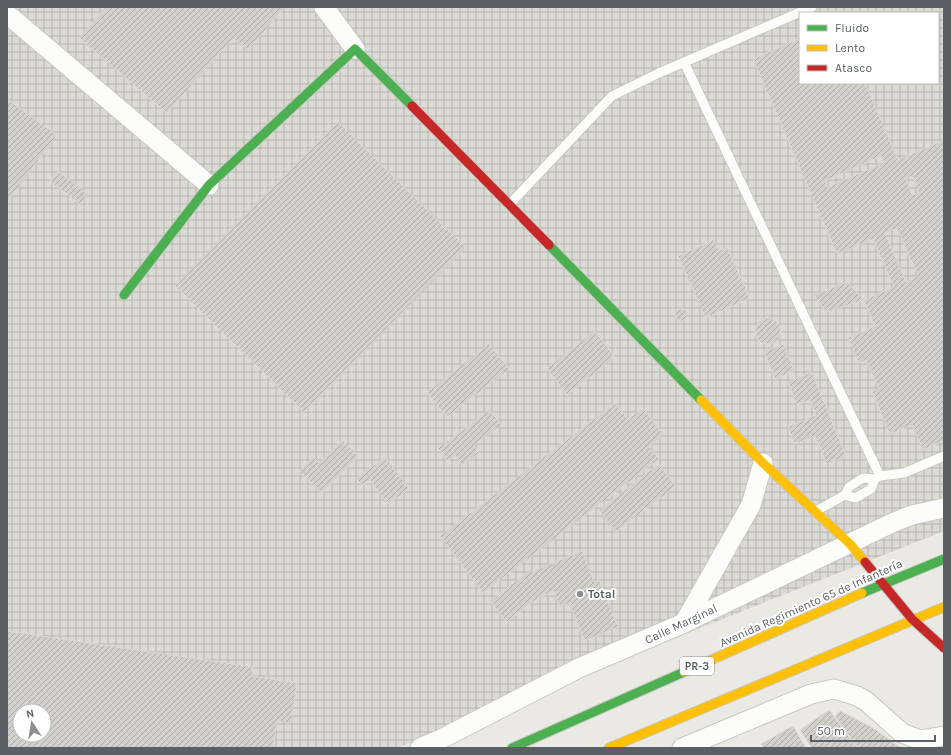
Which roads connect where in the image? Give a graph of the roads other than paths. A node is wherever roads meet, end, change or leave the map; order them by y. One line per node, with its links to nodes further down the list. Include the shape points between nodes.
1 (324, 7): 6 (street)
2 (812, 7): 3 (lane)
3 (800, 12)
4 (799, 13): 7 (lane)
5 (7, 14): 8 (street)
6 (355, 49): 8 (street); 9 (street)
7 (684, 62): 9 (lane, via 612,96); 13 (lane)
8 (209, 185): 10 (street)
9 (508, 205): 12 (street)
10 (124, 295)
11 (944, 456): 13 (lane, via 904,473)
12 (763, 463): 16 (street); 22 (street, via 751,505)
13 (877, 477): 14 (lane, via 863,478 848,487); 14 (lane, via 871,489 855,498)
14 (845, 496): 16 (lane)
15 (944, 508): 17 (street, Calle Marginal, via 912,515)
16 (816, 512): 17 (street)
17 (850, 544): 19 (street); 22 (street, Calle Marginal)
18 (944, 559): 19 (street, Avenida Regimiento 65 de Infantería / PR-3)
19 (882, 584): 21 (street); 26 (street, Avenida Regimiento 65 de Infantería / PR-3)
20 (944, 607): 21 (street)
21 (912, 619): 23 (street); 27 (street)
22 (684, 623): 25 (street, Calle Marginal, via 580,668)
23 (944, 648)
24 (944, 736): 28 (street, via 920,740 902,733 866,701 834,689 811,694)
25 (420, 748)
26 (512, 748)
27 (609, 748)
28 (682, 748)

